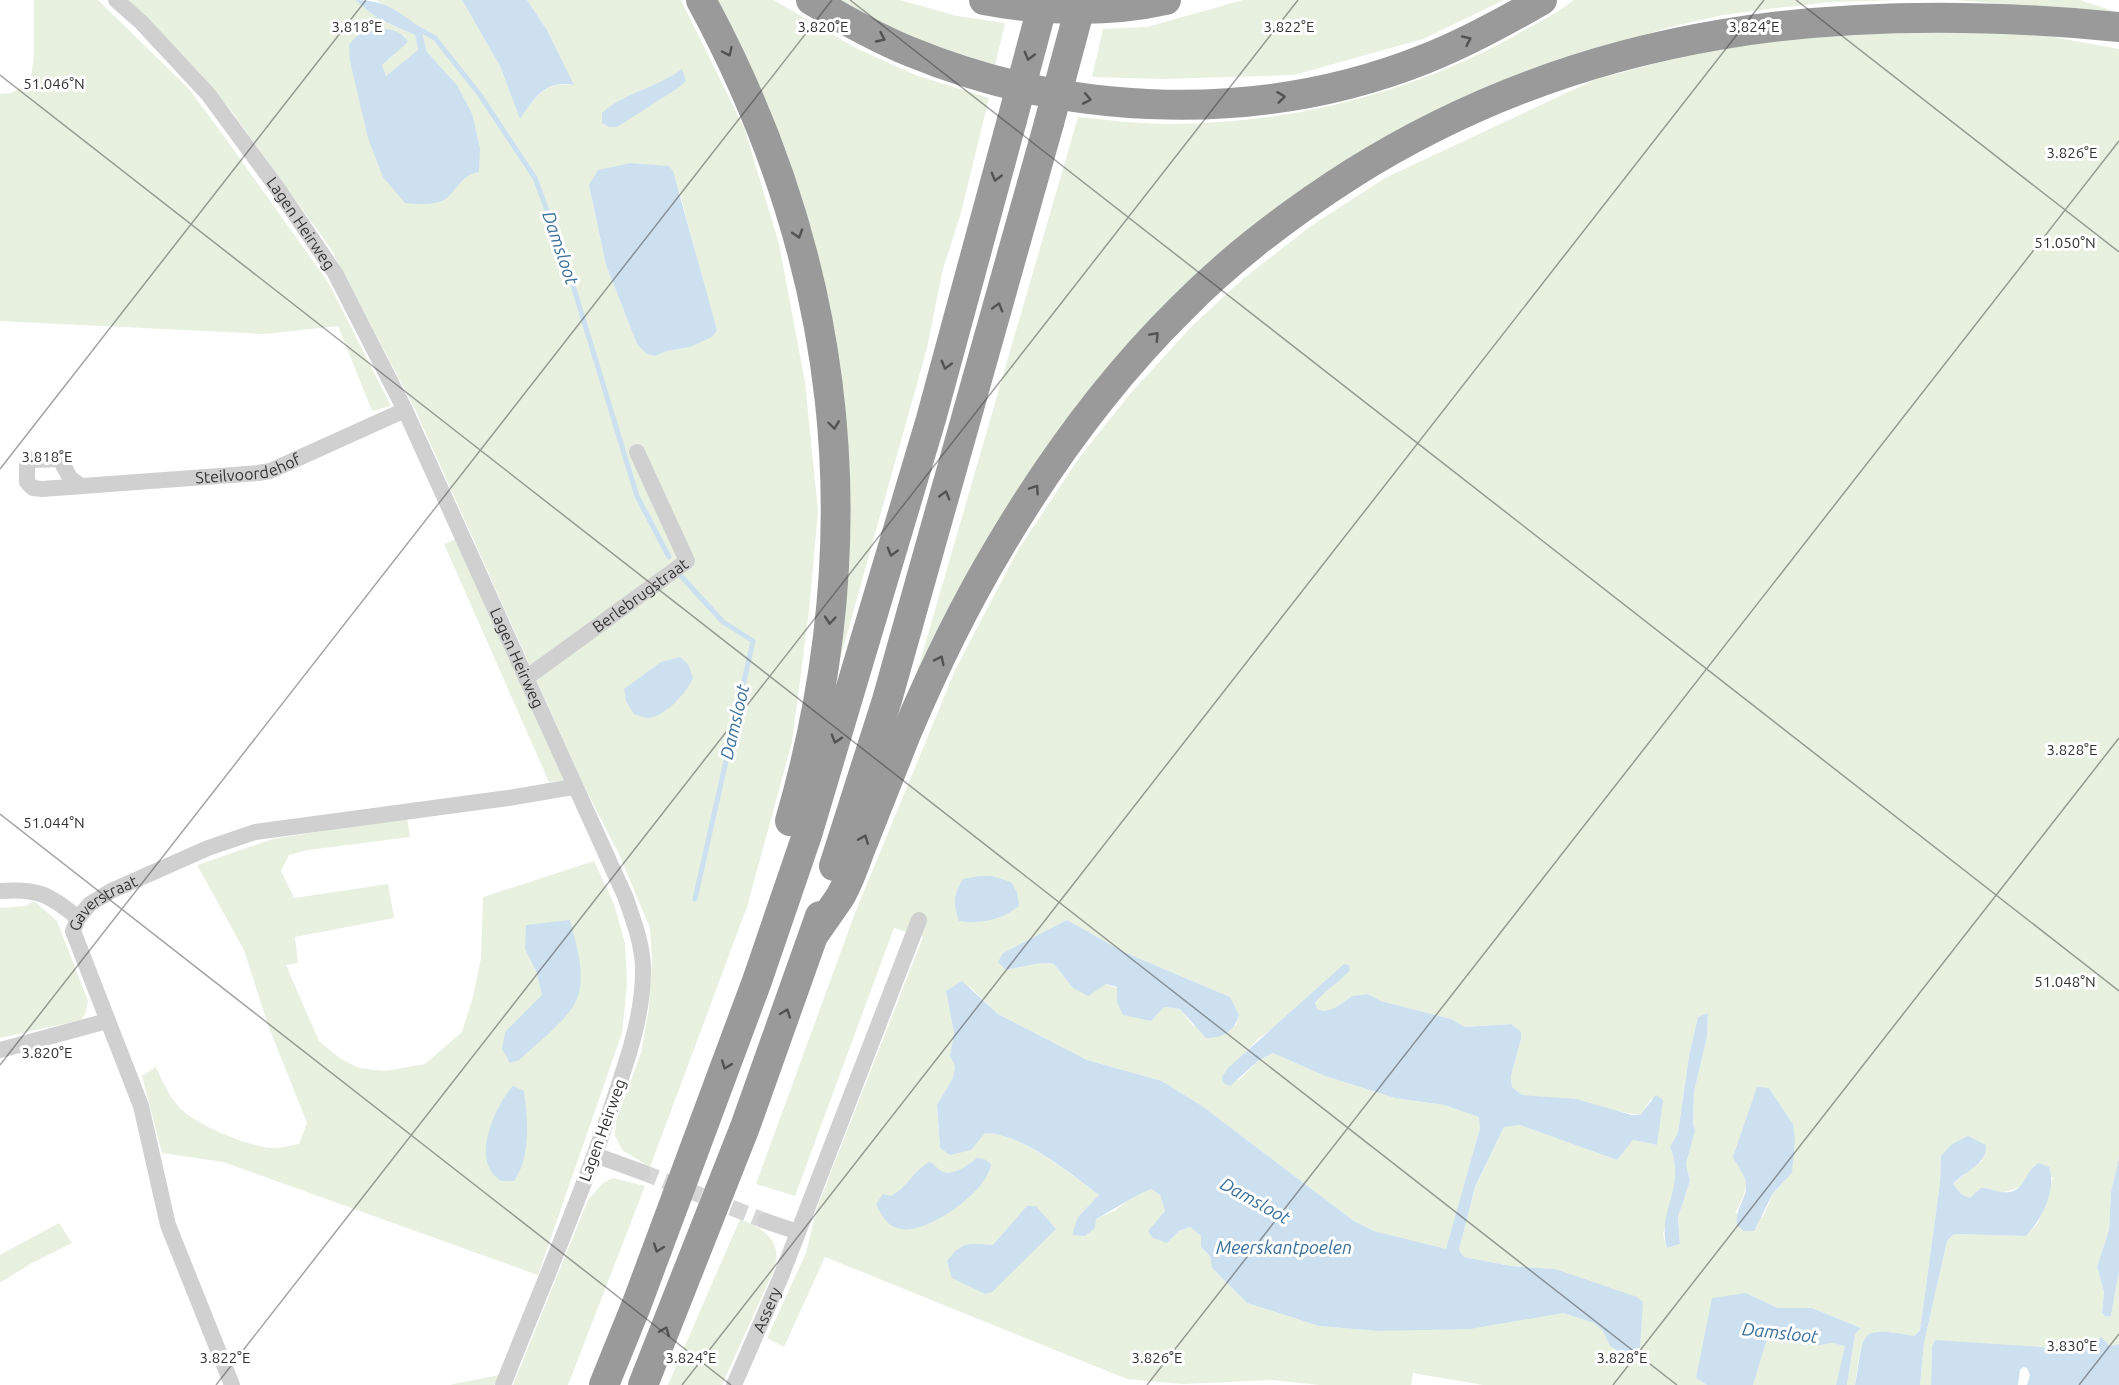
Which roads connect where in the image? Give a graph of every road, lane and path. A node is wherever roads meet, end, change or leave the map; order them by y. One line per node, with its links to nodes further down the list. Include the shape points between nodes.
1 (116, 0): 10 (street, Lagen Heirweg, via 208,94 278,189 335,273)
2 (702, 0): 19 (highway, one-way to 19, via 767,137 803,249 835,436 838,534 828,639 801,785 763,915)
3 (811, 0): 8 (highway, one-way to 8, via 911,52 970,73 1097,101 1164,105 1272,98 1352,82 1424,59 1493,28)
4 (984, 0): 7 (highway, via 1061,8)
5 (1044, 0): 19 (highway, one-way to 19, bridge, via 931,419 846,708)
6 (1082, 0): 18 (highway, one-way to 6, bridge, via 887,700)
7 (1166, 0)
8 (1542, 0)
9 (2119, 27): 18 (highway, one-way to 9, via 842,893 909,727 963,614 1009,530 1062,450 1089,413 1181,308 1269,232 1321,194 1386,153 1504,91 1622,49 1707,28 1761,18 1895,8 1960,8)
10 (405, 410): 12 (street, Steilvoordehof, via 270,471); 13 (street, Lagen Heirweg)
11 (637, 452): 13 (street, Berlebrugstraat, via 687,561)
12 (81, 486)
13 (525, 678): 14 (street, Lagen Heirweg)
14 (573, 787): 16 (street, Gaverstraat, via 255,832 111,891 90,904); 22 (street, Lagen Heirweg, via 625,896 643,967 639,1011 626,1065)
15 (0, 891): 16 (street, via 27,889 60,903)
16 (78, 918): 20 (street, Gaverstraat, via 73,931)
17 (920, 920): 25 (street, Assery)
18 (815, 933): 29 (highway, one-way to 18, via 741,1138)
19 (746, 1010): 28 (highway, one-way to 28)
20 (107, 1021): 21 (street); 26 (street, Gaverstraat, via 141,1106 168,1225)
21 (0, 1050)
22 (595, 1155): 23 (street); 27 (street, Lagen Heirweg)
23 (642, 1172)
24 (765, 1221): 25 (street)
25 (798, 1232): 30 (street, Assery)
26 (232, 1385)
27 (503, 1385)
28 (604, 1385)
29 (643, 1385)
30 (734, 1385)

